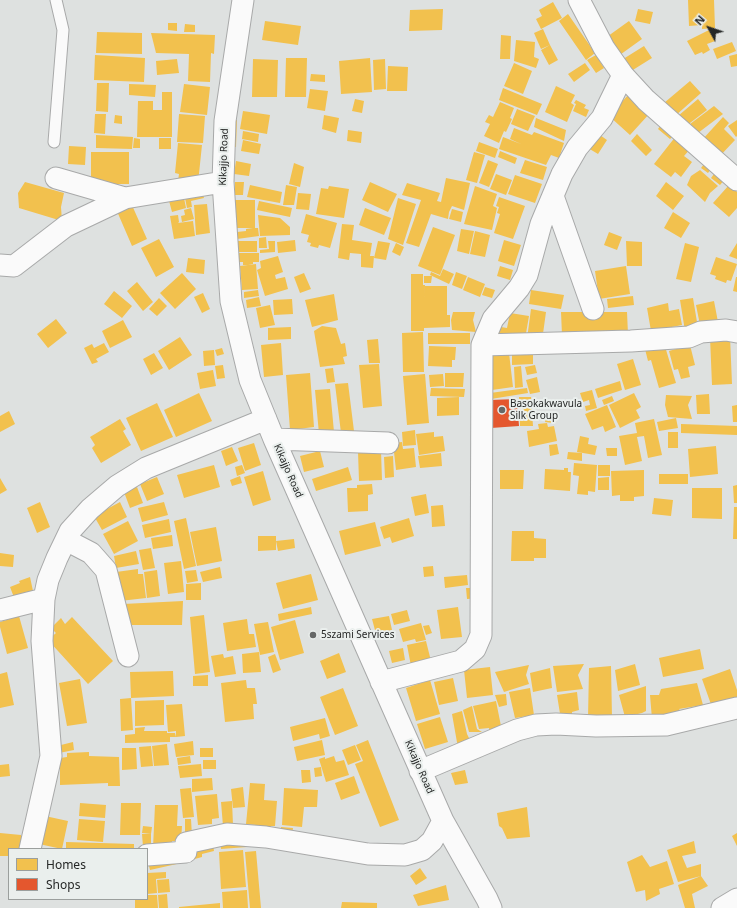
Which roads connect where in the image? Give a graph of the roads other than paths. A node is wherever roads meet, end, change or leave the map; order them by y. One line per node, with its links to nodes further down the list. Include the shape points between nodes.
1 (56, 0): 5 (lane, via 63,30)
2 (243, 0): 8 (street, Kikajjo Road, via 225,121)
3 (579, 0): 4 (street, via 604,48)
4 (623, 75): 7 (street, via 646,100); 9 (street, via 602,118 577,148)
5 (54, 142)
6 (56, 178): 10 (street)
7 (737, 180)
8 (223, 182): 10 (street); 15 (street, Kikajjo Road, via 231,301 250,380)
9 (553, 196): 12 (street); 14 (street, via 541,224 527,275 493,318)
10 (125, 198): 11 (street, via 66,226 14,266)
11 (0, 265)
12 (594, 308)
13 (737, 332): 14 (street, via 701,332 689,337 631,341)
14 (482, 345): 22 (street, via 481,635 475,649 461,661)
15 (266, 419): 16 (street, Kikajjo Road); 18 (street, via 146,468 123,482 90,509 70,531)
16 (274, 439): 17 (street); 22 (street, Kikajjo Road)
17 (388, 443)
18 (66, 540): 19 (street, via 48,580); 21 (street, via 91,553 106,570)
19 (44, 599): 20 (street); 26 (street, via 42,641 51,756)
20 (0, 610)
21 (128, 656)
22 (381, 682): 24 (street, Kikajjo Road)
23 (737, 708): 24 (street, via 666,725 536,725 517,730)
24 (420, 771): 25 (street, Kikajjo Road)
25 (443, 821): 27 (street, via 432,841 422,850 405,855 368,854 266,837 227,834 186,843 186,852); 29 (street, Kikajjo Road)
26 (30, 848)
27 (148, 855)
28 (737, 899): 30 (street)
29 (491, 908)
30 (722, 908)

